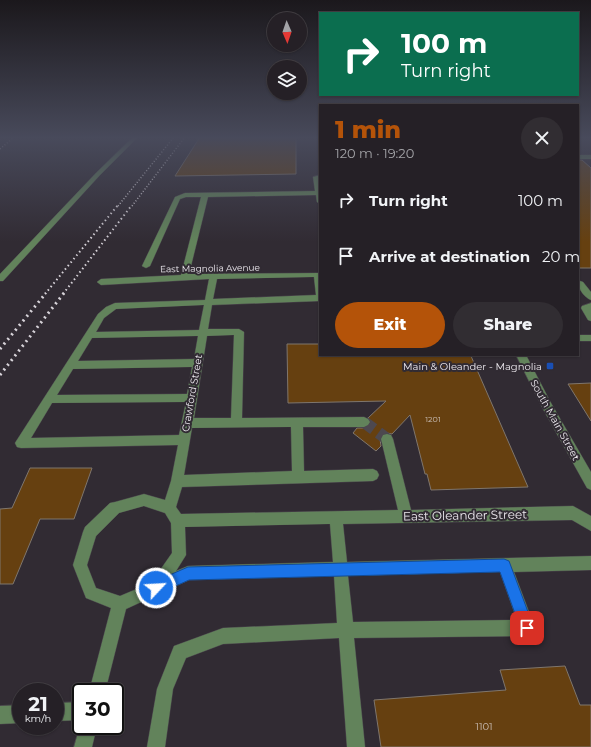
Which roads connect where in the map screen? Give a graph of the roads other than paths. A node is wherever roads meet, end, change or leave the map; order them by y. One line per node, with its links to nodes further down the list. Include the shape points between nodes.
1 (100, 172): 6 (street)
2 (318, 177): 3 (street)
3 (319, 193): 4 (street)
4 (205, 195): 5 (street, via 185,195 177,198); 8 (street)
5 (146, 266)
6 (2, 275)
7 (319, 275): 9 (street, East Magnolia Avenue)
8 (184, 277): 9 (street, East Magnolia Avenue); 10 (street, East Magnolia Avenue)
9 (212, 278): 15 (street, Crawford Street)
10 (101, 282)
11 (579, 284): 12 (street); 13 (street)
12 (591, 284)
13 (591, 297)
14 (319, 298): 15 (street)
15 (208, 302): 18 (street, Crawford Street); 19 (street, via 115,306 101,316)
16 (591, 306): 17 (street, via 586,308)
17 (591, 318)
18 (203, 334): 19 (street); 23 (street, Crawford Street); 29 (street, via 239,332)
19 (89, 335): 24 (street)
20 (579, 338): 21 (street)
21 (591, 338)
22 (521, 356): 36 (street, South Main Street)
23 (198, 363): 24 (street); 25 (street, Crawford Street)
24 (70, 365): 26 (street)
25 (192, 398): 26 (street); 28 (street, Crawford Street)
26 (49, 399): 31 (street, via 21,443)
27 (364, 422): 30 (street)
28 (187, 423): 29 (street); 31 (street, Crawford Street)
29 (236, 423): 30 (street)
30 (297, 423): 34 (street)
31 (184, 440): 35 (street, Crawford Street)
32 (387, 440): 38 (street)
33 (373, 475): 34 (street)
34 (298, 477): 35 (street)
35 (177, 481): 37 (street, Crawford Street)
36 (591, 484)
37 (169, 508): 40 (street); 46 (street, via 144,500 115,508 90,532 80,565 86,582 91,593)
38 (406, 516): 39 (street, East Oleander Street); 41 (street, East Oleander Street, via 573,513)
39 (336, 518): 40 (street, East Oleander Street); 44 (street)
40 (178, 521): 45 (street, via 178,555)
41 (591, 524)
42 (591, 563): 43 (street)
43 (504, 565): 44 (street); 47 (street, via 527,628)
44 (342, 569): 45 (street, via 188,573); 47 (street)
45 (156, 588): 46 (street)
46 (120, 604): 48 (street)
47 (347, 630): 53 (street, via 223,636 180,652 164,689); 54 (street)
48 (99, 683)
49 (12, 714): 50 (street)
50 (0, 715)
51 (86, 735): 52 (street)
52 (83, 747)
53 (156, 747)
54 (356, 747)

